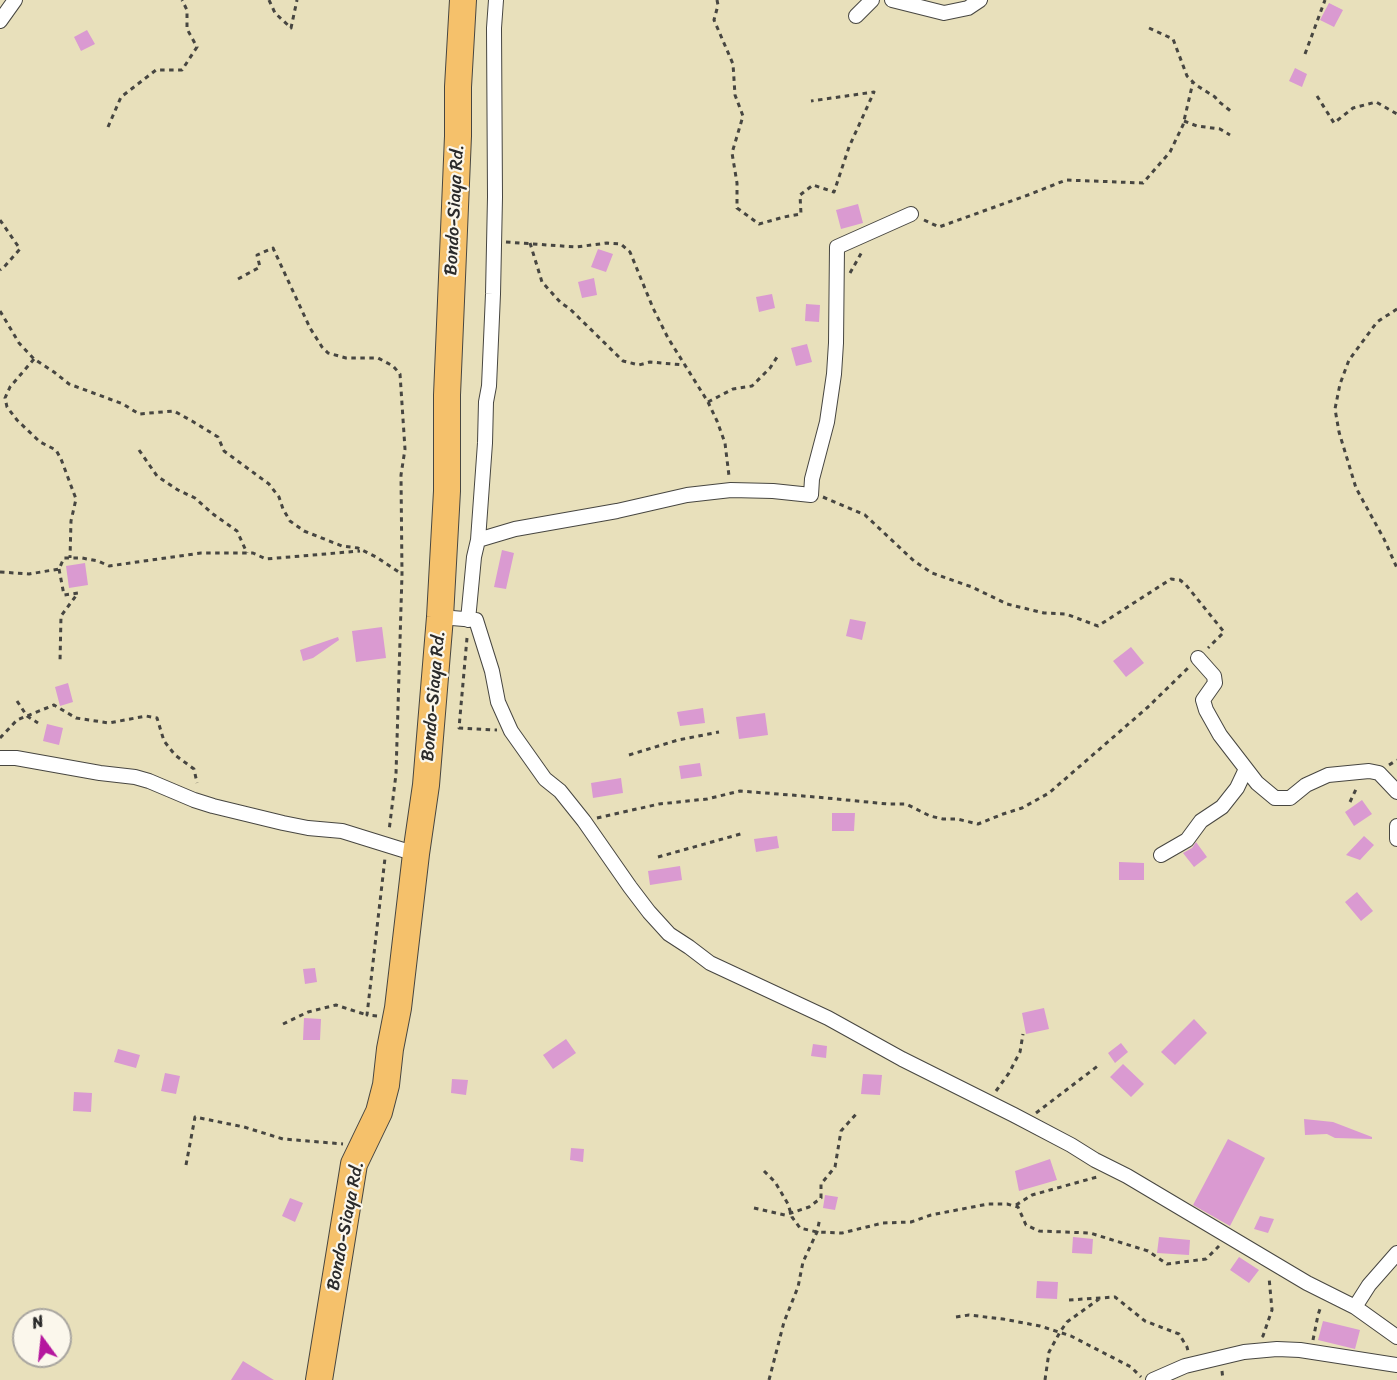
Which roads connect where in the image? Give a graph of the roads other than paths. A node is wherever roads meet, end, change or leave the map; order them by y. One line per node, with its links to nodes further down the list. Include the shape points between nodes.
1 (15, 0): 8 (street)
2 (463, 0): 11 (highway, Bondo-Siaya Rd.)
3 (496, 0): 10 (street, via 489,386)
4 (872, 0): 7 (street)
5 (892, 0): 6 (street, via 944,13 968,8)
6 (980, 0)
7 (856, 16)
8 (0, 21)
9 (911, 214): 10 (street, via 837,247 834,374 811,495 732,490 687,495)
10 (478, 540): 12 (street)
11 (440, 617): 12 (street); 19 (highway, Bondo-Siaya Rd.)
12 (468, 620): 22 (street, via 476,620 498,702 511,731 669,934 710,963 828,1018 1071,1145)
13 (1198, 658): 15 (street, via 1214,676 1215,683 1203,700 1206,710)
14 (0, 758): 19 (street, via 135,777 213,806 308,828 342,831)
15 (1246, 769): 16 (street, via 1275,798 1290,798 1328,775 1369,771 1379,773); 20 (street, via 1222,807 1202,820 1187,840)
16 (1397, 792)
17 (1397, 826): 18 (street)
18 (1397, 839)
19 (416, 854): 25 (highway, Bondo-Siaya Rd., via 386,1085 379,1112 354,1164)
20 (1161, 855)
21 (1397, 1253): 22 (street)
22 (1355, 1307): 23 (street)
23 (1397, 1337)
24 (1397, 1365): 26 (street, via 1277,1349 1244,1352)
25 (319, 1380)
26 (1153, 1380)

